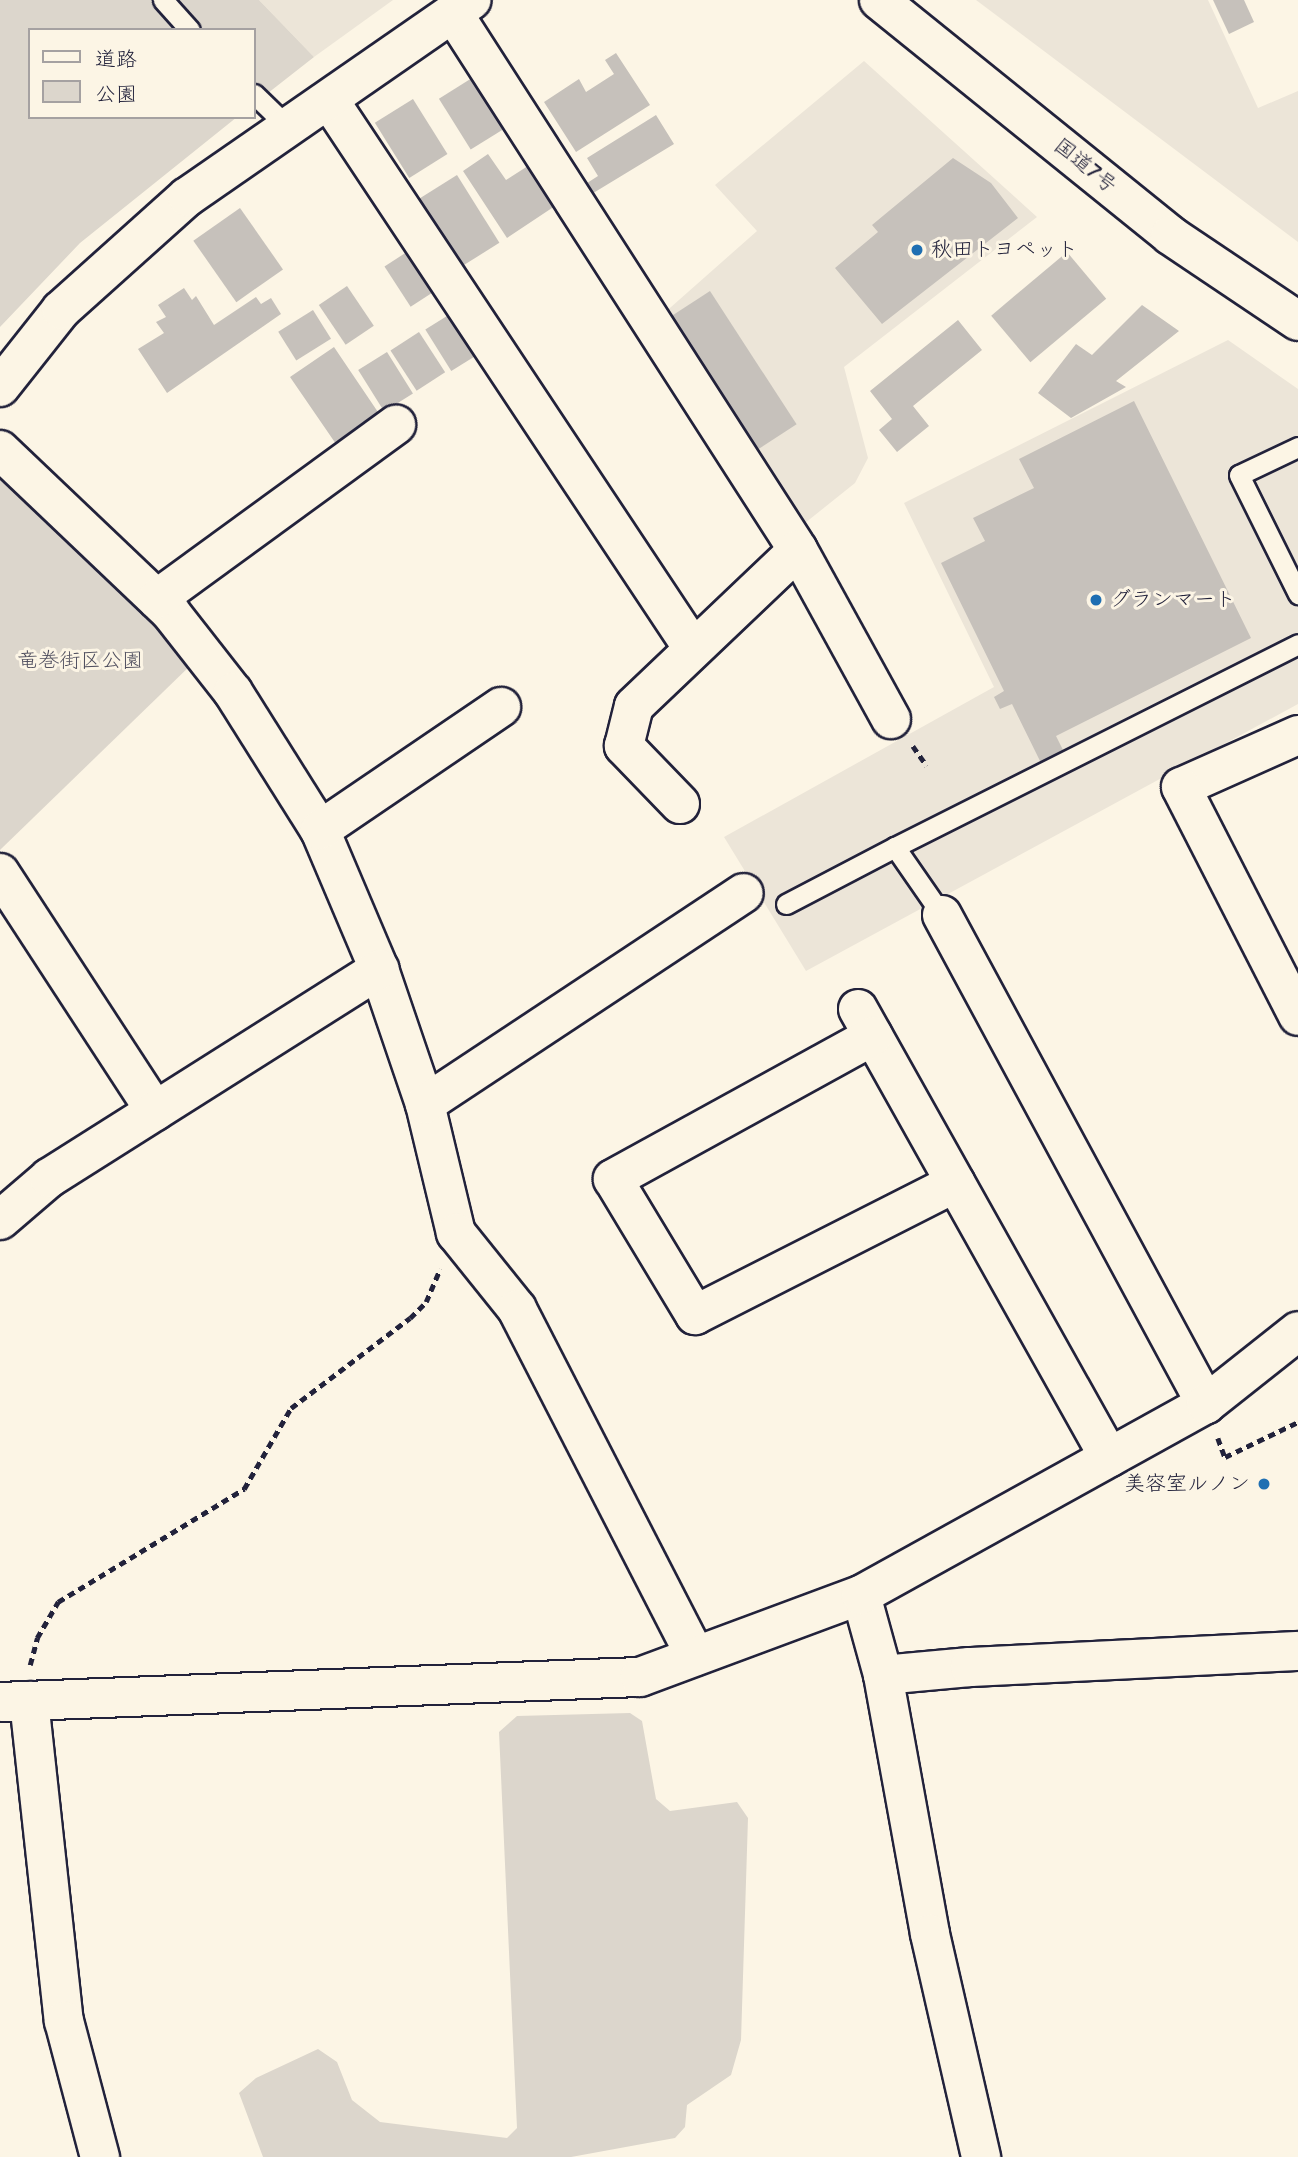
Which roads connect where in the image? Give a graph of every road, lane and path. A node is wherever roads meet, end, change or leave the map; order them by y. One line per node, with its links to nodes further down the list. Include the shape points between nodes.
1 (163, 0): 4 (lane)
2 (879, 0): 8 (main road, 国道7号, via 1170,235)
3 (463, 7): 6 (main road); 13 (main road)
4 (188, 28)
5 (256, 96): 7 (lane)
6 (328, 100): 7 (main road); 17 (main road)
7 (288, 127): 9 (main road, via 187,197 120,254 61,310)
8 (1298, 321)
9 (0, 387)
10 (396, 425): 15 (main road)
11 (1298, 447): 14 (lane, via 1238,475)
12 (0, 450): 15 (main road)
13 (797, 550): 17 (main road); 19 (main road)
14 (1298, 594)
15 (157, 599): 22 (main road, via 233,692)
16 (1298, 644): 23 (lane)
17 (692, 647): 21 (main road, via 634,706 624,746)
18 (501, 707): 22 (main road)
19 (891, 719)
20 (1298, 735): 29 (main road, via 1181,787)
21 (680, 804)
22 (320, 830): 28 (main road)
23 (895, 847): 26 (lane); 27 (lane)
24 (0, 873): 31 (main road)
25 (744, 893): 30 (main road)
26 (786, 904)
27 (942, 915): 36 (main road)
28 (380, 969): 30 (main road); 31 (main road)
29 (1298, 1016)
30 (425, 1104): 34 (main road)
31 (155, 1111): 33 (main road, via 49,1178)
32 (955, 1183): 32 (main road, via 866,1023 613,1180 695,1315); 38 (main road)
33 (0, 1220)
34 (456, 1233): 41 (main road, via 517,1309); 43 (path, via 426,1302 291,1408 244,1489 58,1602 37,1638 27,1679)
35 (1298, 1331): 36 (main road)
36 (1206, 1404): 37 (path, via 1225,1457); 38 (main road)
37 (1298, 1422)
38 (1109, 1457): 39 (main road)
39 (861, 1595): 41 (main road); 42 (main road)
40 (1298, 1651): 42 (main road)
41 (695, 1656): 43 (main road, via 640,1677)
42 (883, 1675): 45 (main road, via 930,1934)
43 (15, 1702): 44 (main road, via 64,2021)
44 (100, 2157)
45 (981, 2157)

